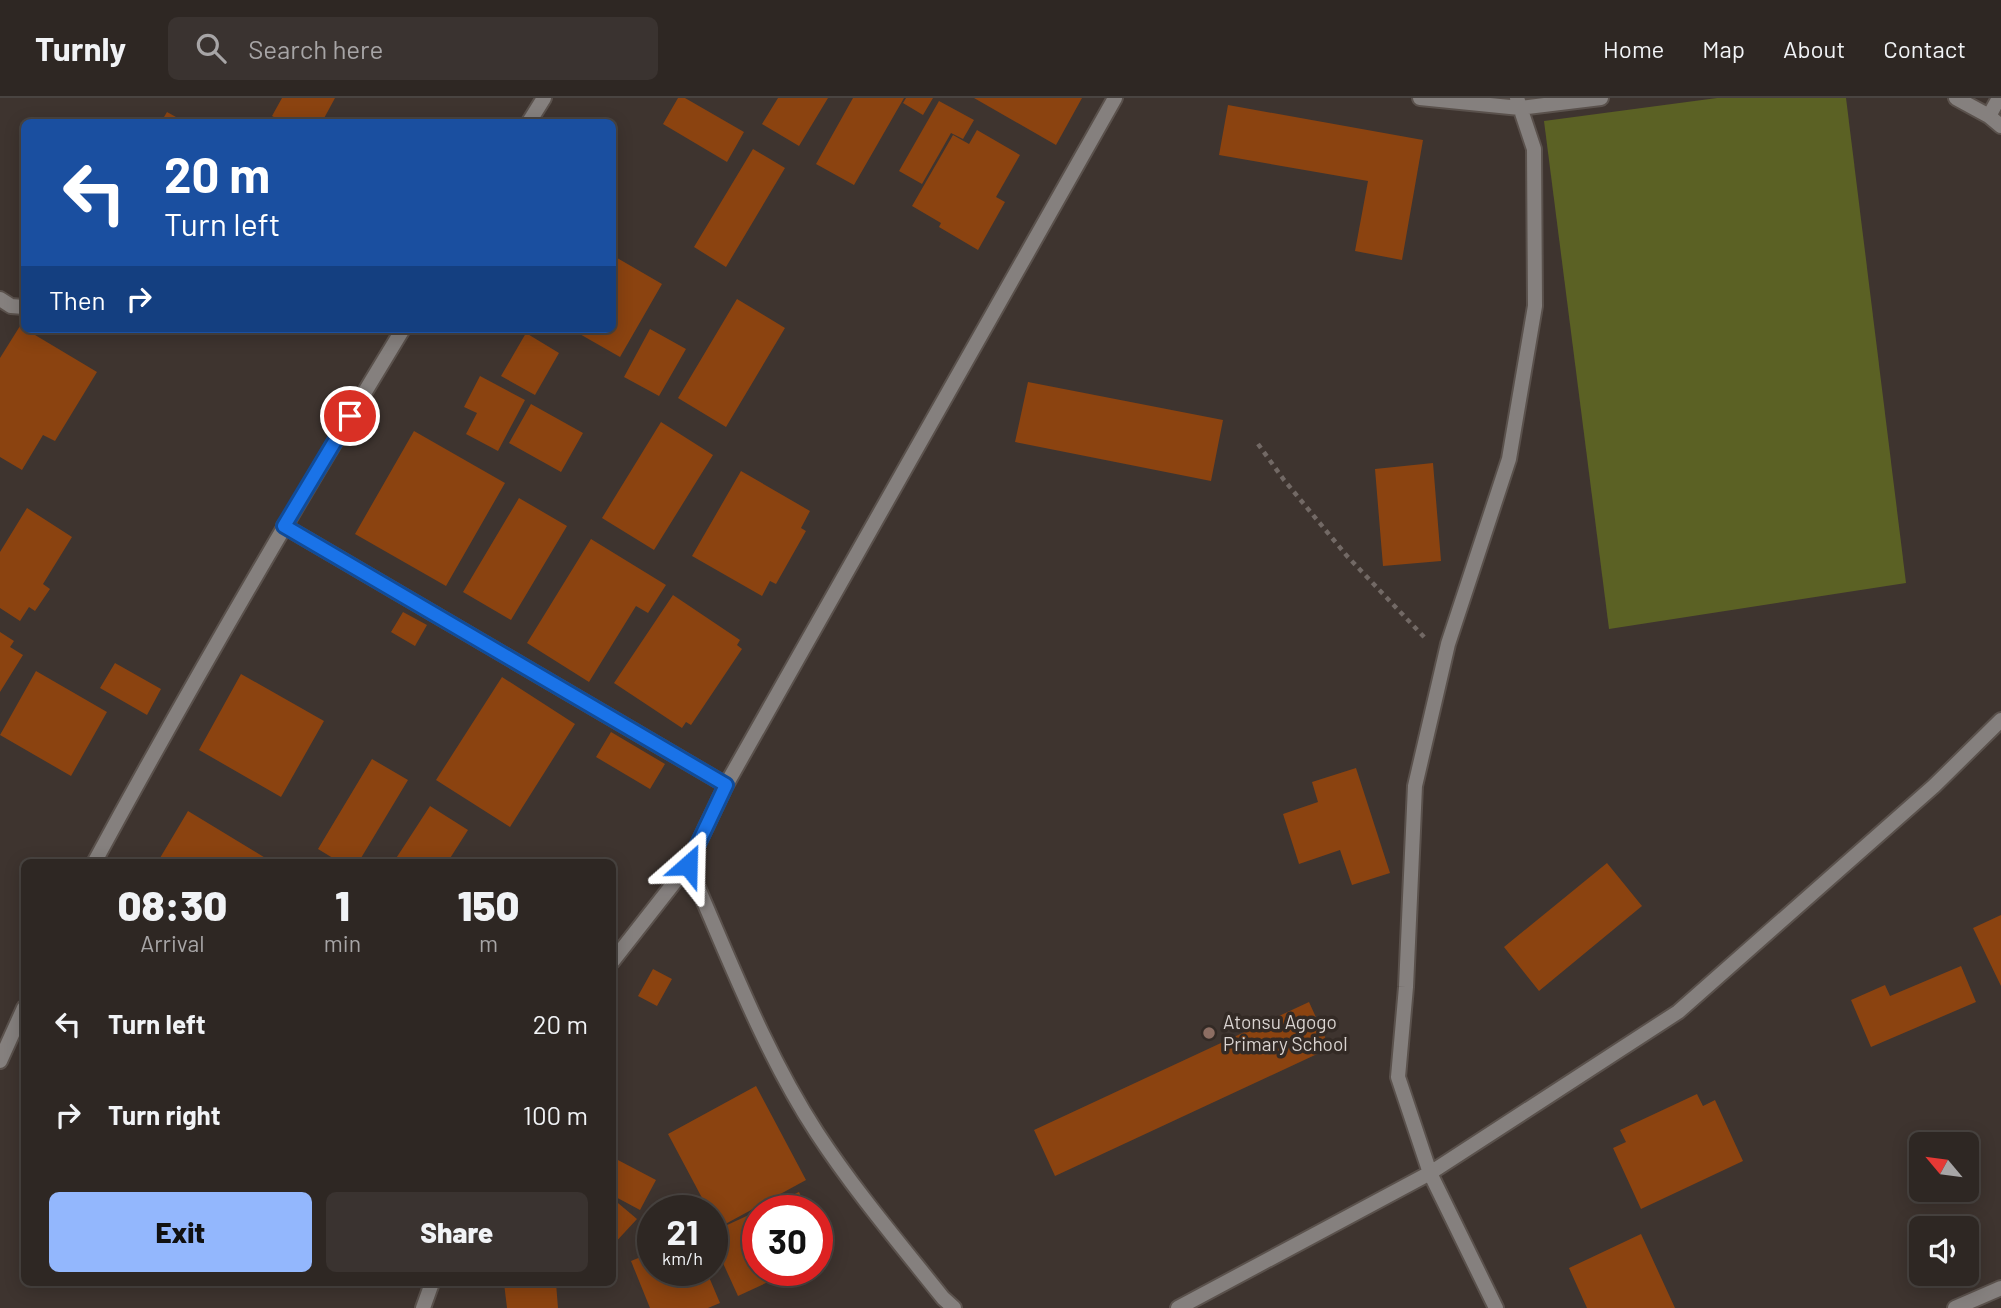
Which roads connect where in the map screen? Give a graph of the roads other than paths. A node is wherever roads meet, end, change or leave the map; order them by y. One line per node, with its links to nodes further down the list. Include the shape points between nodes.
1 (544, 98): 9 (street)
2 (1115, 98): 16 (street)
3 (1420, 98): 7 (street)
4 (1601, 98): 7 (street)
5 (1956, 98): 8 (street)
6 (1999, 98): 8 (street)
7 (1519, 103): 22 (street, via 1534,149 1535,306 1508,458 1444,660 1415,786 1398,1077)
8 (1989, 116): 10 (street)
9 (531, 119)
10 (2001, 127)
11 (0, 299): 12 (street)
12 (21, 307)
13 (401, 333): 14 (street)
14 (284, 526): 16 (street); 17 (street)
15 (2001, 720): 22 (street, via 1934,786 1678,1012)
16 (726, 785): 18 (street)
17 (96, 859)
18 (688, 865): 19 (street); 26 (street, via 766,1041 816,1131 858,1192)
19 (616, 957)
20 (21, 1015): 21 (street)
21 (0, 1061)
22 (1430, 1173): 27 (street); 28 (street)
23 (431, 1286): 25 (street)
24 (2001, 1288): 29 (street)
25 (423, 1308)
26 (954, 1308)
27 (1178, 1308)
28 (1496, 1308)
29 (1955, 1308)

